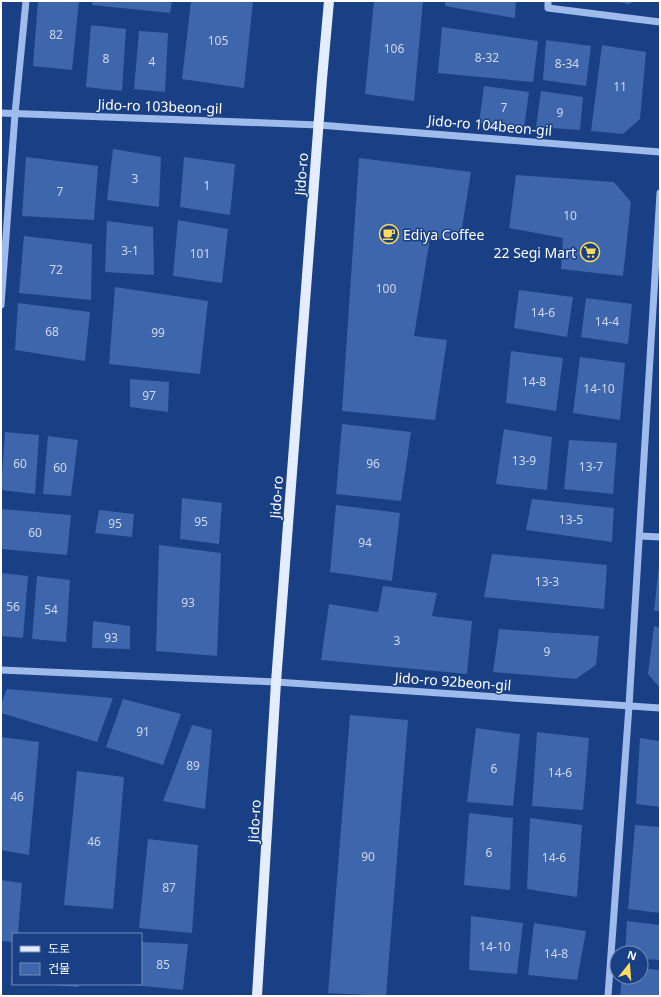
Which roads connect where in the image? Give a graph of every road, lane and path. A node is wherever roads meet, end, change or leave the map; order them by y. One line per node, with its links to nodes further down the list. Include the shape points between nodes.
1 (26, 1): 6 (street)
2 (329, 1): 7 (main road, Jido-ro)
3 (548, 1): 4 (street, via 548,8)
4 (660, 22)
5 (1, 113): 6 (street, Jido-ro 103beon-gil)
6 (15, 114): 7 (street, Jido-ro 103beon-gil); 10 (street)
7 (319, 125): 8 (street, Jido-ro 104beon-gil); 16 (main road, Jido-ro)
8 (660, 152)
9 (660, 193): 11 (street)
10 (1, 305)
11 (651, 339): 12 (street); 13 (street)
12 (660, 340)
13 (640, 536): 14 (street); 17 (street)
14 (660, 537)
15 (1, 670): 16 (street, Jido-ro 92beon-gil)
16 (276, 682): 17 (street, Jido-ro 92beon-gil); 19 (main road, Jido-ro)
17 (629, 706): 18 (street, Jido-ro 92beon-gil); 20 (street)
18 (660, 708)
19 (257, 996)
20 (608, 996)

